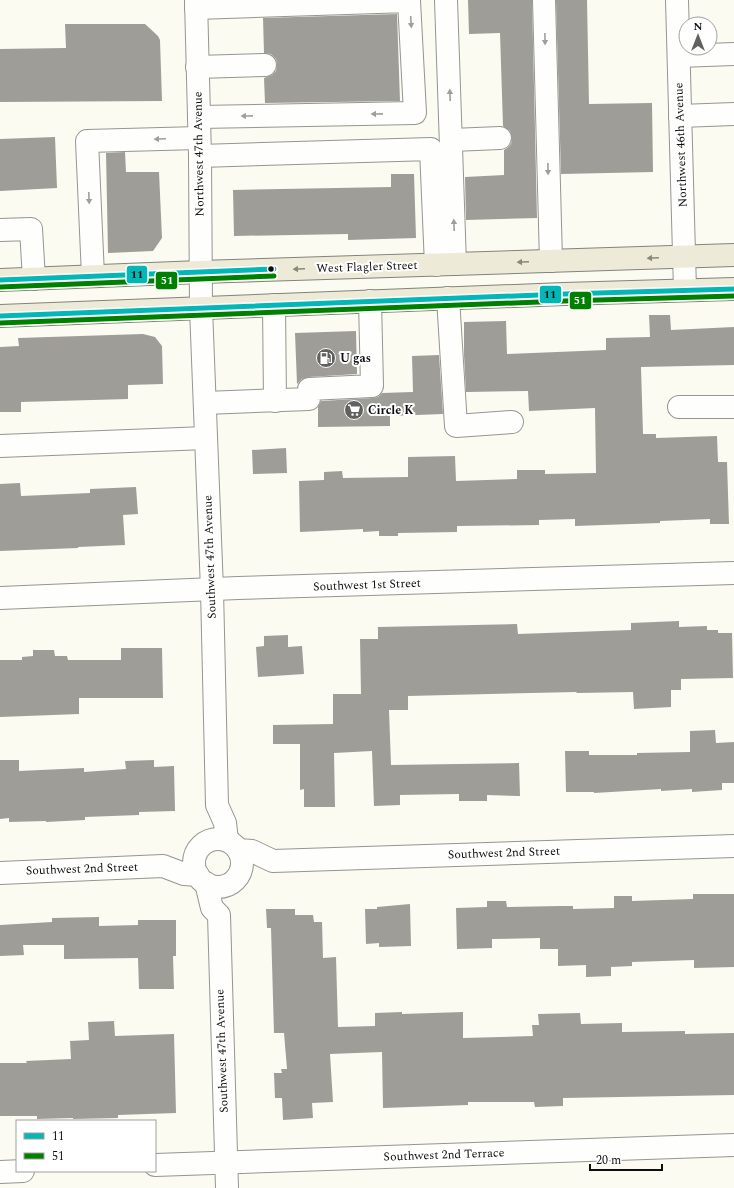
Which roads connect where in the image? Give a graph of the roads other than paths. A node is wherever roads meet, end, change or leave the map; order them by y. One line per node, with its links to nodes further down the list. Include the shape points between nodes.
1 (446, 0): 15 (street, one-way to 1)
2 (544, 0): 19 (street, one-way to 19)
3 (677, 0): 5 (street, Northwest 46th Avenue)
4 (196, 4): 10 (street, Northwest 47th Avenue); 13 (street, one-way to 13, via 410,1 415,113)
5 (678, 28)
6 (734, 54): 7 (street)
7 (718, 55)
8 (679, 56): 12 (street, Northwest 46th Avenue)
9 (265, 65): 10 (street)
10 (197, 66): 13 (street, Northwest 47th Avenue)
11 (734, 114): 12 (street)
12 (680, 116): 18 (street, Northwest 46th Avenue)
13 (199, 137): 20 (street, via 431,149); 21 (street, Northwest 47th Avenue); 22 (street, one-way to 22, via 87,141)
14 (500, 138): 15 (street)
15 (452, 140): 20 (street, one-way to 15)
16 (0, 230): 23 (street, via 31,229)
17 (734, 255): 18 (main road, West Flagler Street)
18 (685, 257): 19 (main road, West Flagler Street, one-way to 19); 26 (street, Northwest 46th Avenue)
19 (551, 261): 20 (main road, West Flagler Street, one-way to 20)
20 (445, 264): 21 (main road, West Flagler Street, one-way to 21)
21 (200, 272): 22 (main road, West Flagler Street); 30 (street, Northwest 47th Avenue)
22 (93, 276): 23 (main road, West Flagler Street)
23 (34, 279): 24 (main road, West Flagler Street)
24 (0, 280)
25 (734, 289): 26 (main road)
26 (685, 290): 27 (main road)
27 (448, 298): 28 (main road); 36 (street, via 456,426)
28 (370, 302): 29 (main road); 32 (street, via 372,386 308,389 309,400)
29 (274, 305): 30 (main road); 32 (street)
30 (201, 308): 31 (main road); 33 (street, Southwest 47th Avenue)
31 (0, 316)
32 (275, 401): 33 (street)
33 (205, 403): 37 (street, Southwest 47th Avenue)
34 (679, 407): 35 (street)
35 (734, 407)
36 (512, 422)
37 (206, 438): 38 (street); 40 (street, Southwest 47th Avenue)
38 (0, 446)
39 (734, 573): 40 (street, Southwest 1st Street)
40 (212, 590): 41 (street, Southwest 1st Street); 42 (street, Southwest 47th Avenue)
41 (0, 598)
42 (216, 805): 43 (street, Southwest 47th Avenue); 45 (street, Southwest 47th Avenue)
43 (233, 845): 45 (street, via 219,839 211,840); 46 (street, Southwest 2nd Street); 49 (street, Southwest 47th Avenue, via 242,857 242,865)
44 (734, 846): 46 (street, Southwest 2nd Street)
45 (200, 848): 47 (street, Southwest 2nd Street); 50 (street, Southwest 47th Avenue, via 195,864)
46 (273, 860): 49 (street, Southwest 2nd Street)
47 (163, 866): 48 (street, Southwest 2nd Street); 50 (street, Southwest 2nd Street)
48 (0, 873)
49 (234, 878): 50 (street, via 214,886); 51 (street, Southwest 47th Avenue, via 226,909)
50 (202, 879): 51 (street, Southwest 47th Avenue, via 212,908)
51 (219, 915): 53 (street, Southwest 47th Avenue)
52 (734, 1145): 53 (street, Southwest 2nd Terrace)
53 (226, 1162): 54 (street, Southwest 2nd Terrace); 57 (street, Southwest 47th Avenue)
54 (156, 1165)
55 (16, 1171): 56 (street)
56 (0, 1172)
57 (226, 1188)

